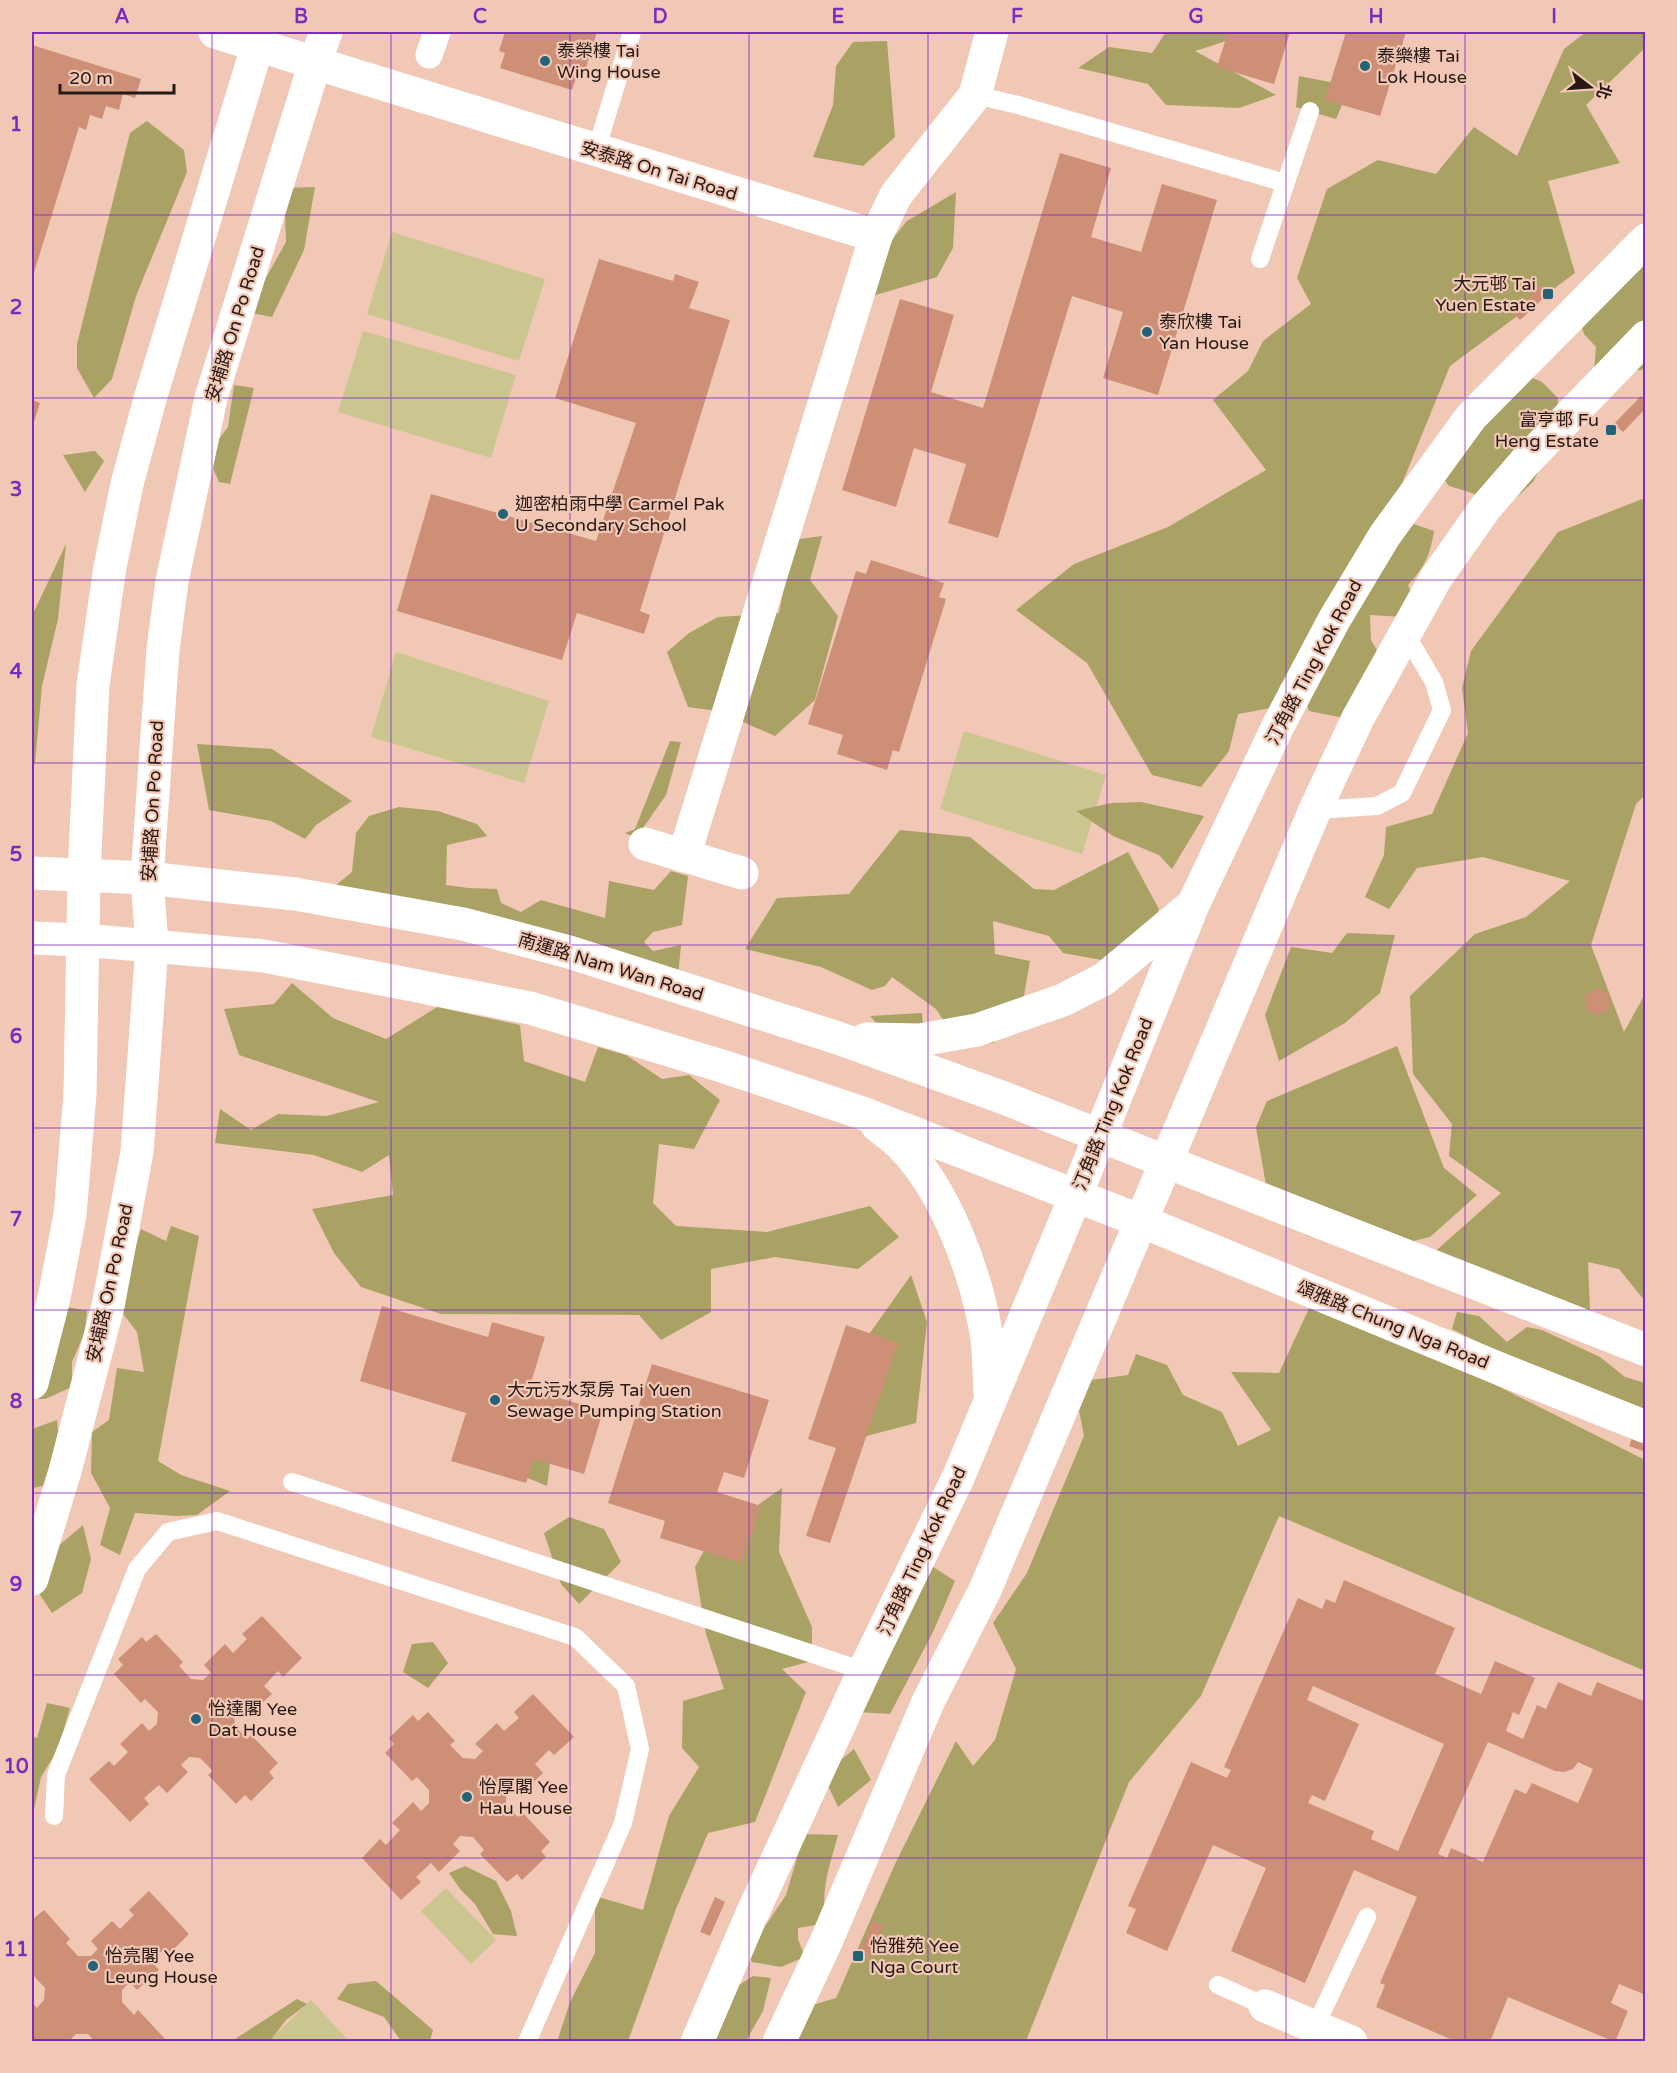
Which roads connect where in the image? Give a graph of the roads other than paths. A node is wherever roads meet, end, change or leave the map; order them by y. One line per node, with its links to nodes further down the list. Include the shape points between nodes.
1 (215, 32): 5 (main road, 安泰路 On Tai Road)
2 (326, 32): 6 (main road, 安埔路 On Po Road)
3 (632, 32): 9 (lane)
4 (992, 32): 7 (main road)
5 (260, 38): 6 (main road, 安泰路 On Tai Road); 21 (main road, via 127,484 93,685)
6 (315, 63): 9 (main road, 安泰路 On Tai Road); 22 (main road, 安埔路 On Po Road, via 211,398 183,527 163,650)
7 (975, 95): 10 (lane); 11 (main road, via 896,195)
8 (1310, 111): 10 (lane)
9 (596, 151): 11 (main road, 安泰路 On Tai Road)
10 (1285, 183): 13 (lane)
11 (876, 236): 18 (main road)
12 (1646, 240): 23 (main road, 汀角路 Ting Kok Road, via 1471,417 1385,535 1278,726)
13 (1260, 259)
14 (1646, 337): 15 (main road, via 1486,507 1436,578)
15 (1405, 633): 16 (main road, via 1358,718); 16 (lane, via 1434,682 1442,710 1402,794 1377,806)
16 (1315, 810): 30 (main road)
17 (645, 844): 18 (main road)
18 (684, 856): 20 (main road)
19 (32, 873): 21 (main road, 南運路 Nam Wan Road)
20 (742, 873)
21 (84, 875): 22 (main road, 南運路 Nam Wan Road); 25 (main road)
22 (147, 878): 26 (main road, 安埔路 On Po Road); 27 (main road, 南運路 Nam Wan Road, via 295,894 463,924 568,952)
23 (1193, 905): 27 (main road, via 1104,978 1049,1006 977,1030 920,1040); 29 (main road, 汀角路 Ting Kok Road)
24 (32, 938): 25 (main road)
25 (83, 940): 26 (main road); 34 (main road, via 80,1094 70,1215)
26 (152, 946): 28 (main road, via 264,956 530,1008); 38 (main road, 安埔路 On Po Road, via 137,1152 108,1306)
27 (838, 1038): 29 (main road, 南運路 Nam Wan Road)
28 (862, 1113): 31 (main road); 35 (main road, via 902,1146 934,1187 957,1237 974,1277 986,1334)
29 (1099, 1136): 30 (main road, 南運路 Nam Wan Road); 31 (main road, 汀角路 Ting Kok Road)
30 (1167, 1162): 32 (main road); 33 (main road)
31 (1076, 1195): 32 (main road); 35 (main road, 汀角路 Ting Kok Road)
32 (1141, 1221): 36 (main road, 頌雅路 Chung Nga Road); 47 (main road, via 985,1590 928,1702)
33 (1646, 1350)
34 (32, 1383)
35 (990, 1400): 39 (main road, 汀角路 Ting Kok Road, via 958,1478)
36 (1646, 1427)
37 (292, 1482): 39 (lane)
38 (32, 1579)
39 (864, 1671): 46 (main road, 汀角路 Ting Kok Road)
40 (54, 1816): 45 (lane, via 57,1775 137,1569 168,1532 217,1521 575,1637 626,1686 639,1749 623,1823)
41 (1367, 1917): 44 (lane)
42 (1218, 1985): 43 (lane)
43 (1265, 2006): 44 (main road)
44 (1316, 2027): 48 (main road)
45 (527, 2042)
46 (697, 2042)
47 (779, 2042)
48 (1351, 2042)

